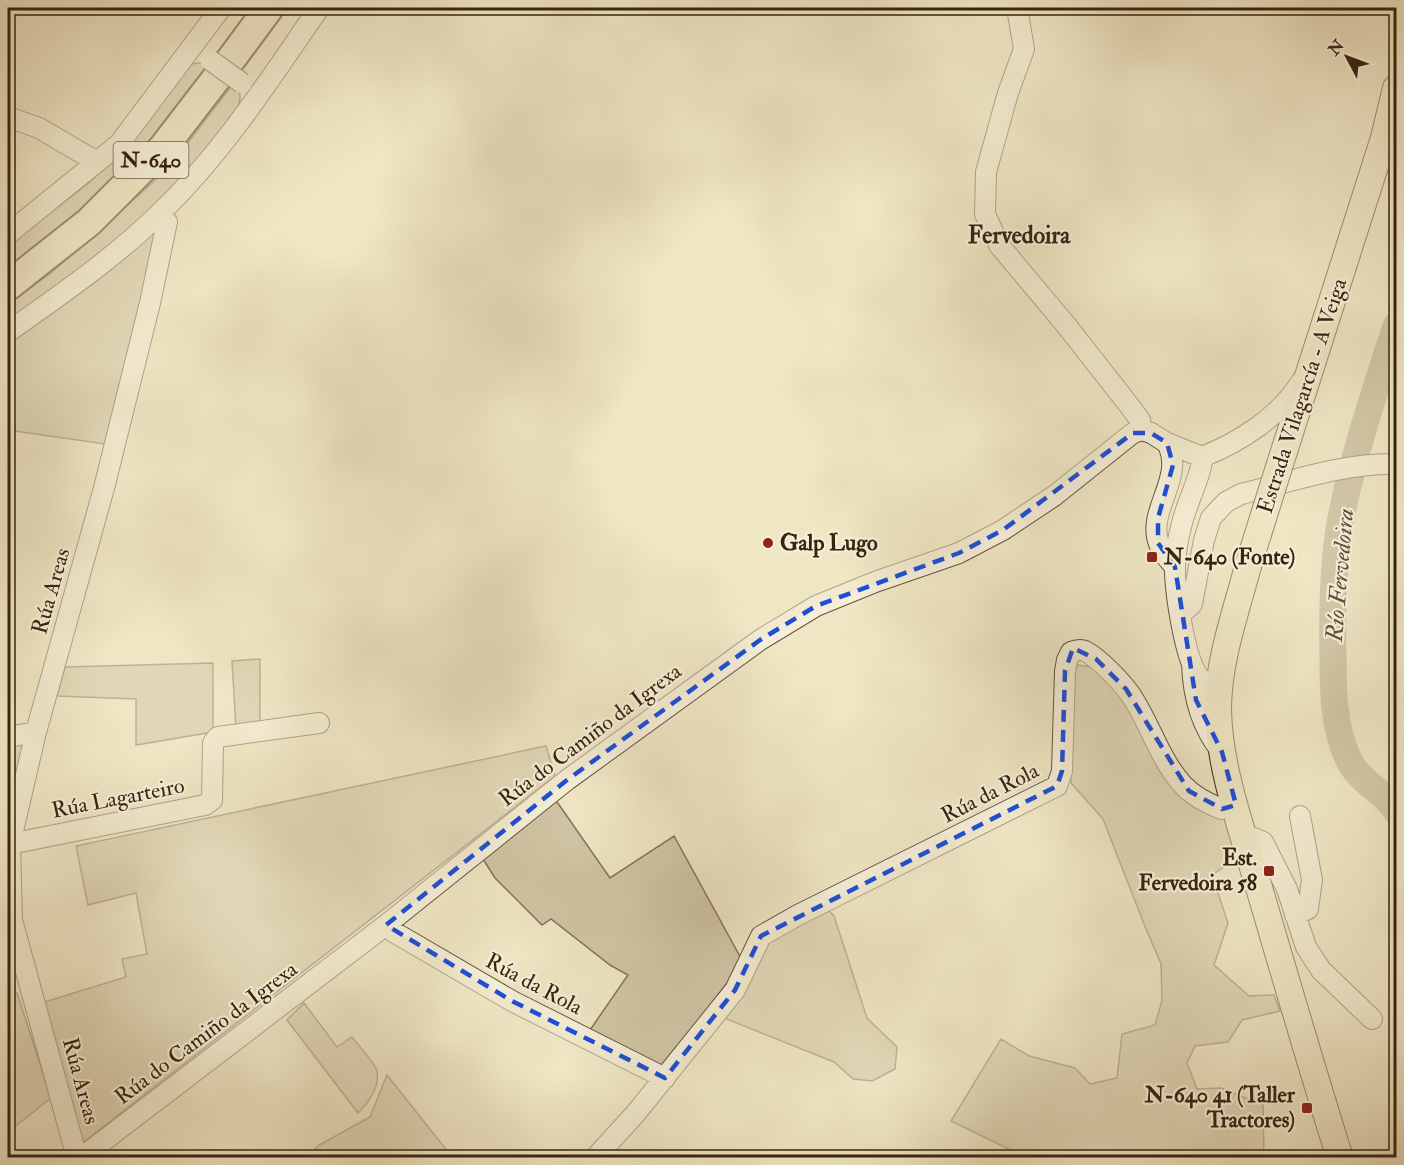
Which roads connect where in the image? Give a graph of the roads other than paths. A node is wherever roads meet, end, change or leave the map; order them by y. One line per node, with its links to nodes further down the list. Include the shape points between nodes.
1 (221, 8): 5 (street)
2 (268, 8): 12 (highway, N-640, via 162,149 89,222)
3 (319, 8): 7 (street)
4 (1017, 8): 15 (street, via 1024,49 986,172 985,214 999,245 1128,404)
5 (192, 48): 7 (street, bridge); 9 (street, via 119,144)
6 (1396, 88): 14 (main road, Estrada Vilagarcía - A Veiga)
7 (259, 95): 10 (street, via 208,161)
8 (8, 117): 9 (street, via 39,128)
9 (97, 162): 11 (street)
10 (160, 214): 13 (street, via 87,276); 25 (street, Rúa Areas, via 167,222 150,303 104,488)
11 (8, 234)
12 (8, 286)
13 (8, 332)
14 (1316, 353): 17 (street, via 1283,406 1258,426); 23 (main road, Estrada Vilagarcía - A Veiga, bridge, via 1248,566)
15 (1142, 430): 16 (street); 33 (street, Rúa do Camiño da Igrexa, via 1003,530 959,553 816,606 760,640 567,780)
16 (1167, 443): 17 (street); 19 (street, via 1172,456)
17 (1197, 455): 19 (street, via 1185,458); 20 (street, via 1203,465 1182,522)
18 (1396, 464): 21 (street, via 1342,468 1241,494 1217,509 1204,540 1192,604)
19 (1171, 478): 20 (street, via 1157,536 1161,549)
20 (1175, 567): 21 (street)
21 (1181, 614): 22 (street)
22 (1192, 664): 23 (street, via 1205,682); 27 (street, via 1203,722)
23 (1220, 686): 27 (main road, Estrada Vilagarcía - A Veiga)
24 (319, 723): 31 (street, Rúa Lagarteiro, via 218,737 213,743 212,800 205,805)
25 (36, 732): 26 (street); 31 (street, Rúa Areas)
26 (8, 737)
27 (1222, 752): 28 (main road, Estrada Vilagarcía - A Veiga)
28 (1236, 805): 30 (main road, Estrada Vilagarcía - A Veiga); 35 (street, Rúa da Rola, via 1222,809 1189,791 1126,689 1085,651 1071,652 1065,671 1062,771 1057,786 761,936 735,990)
29 (1300, 816): 32 (street, via 1312,880 1308,909)
30 (1245, 840): 32 (street, via 1263,842 1287,889); 38 (main road, Estrada Vilagarcía - A Veiga)
31 (10, 844): 36 (street, Rúa Areas, via 12,920)
32 (1295, 915): 34 (street, via 1306,947 1321,970)
33 (386, 925): 35 (street, Rúa da Rola, via 512,1001); 36 (street, Rúa do Camiño da Igrexa)
34 (1372, 1019)
35 (664, 1078): 37 (street, Rúa da Rola)
36 (79, 1158)
37 (595, 1158)
38 (1340, 1158)

